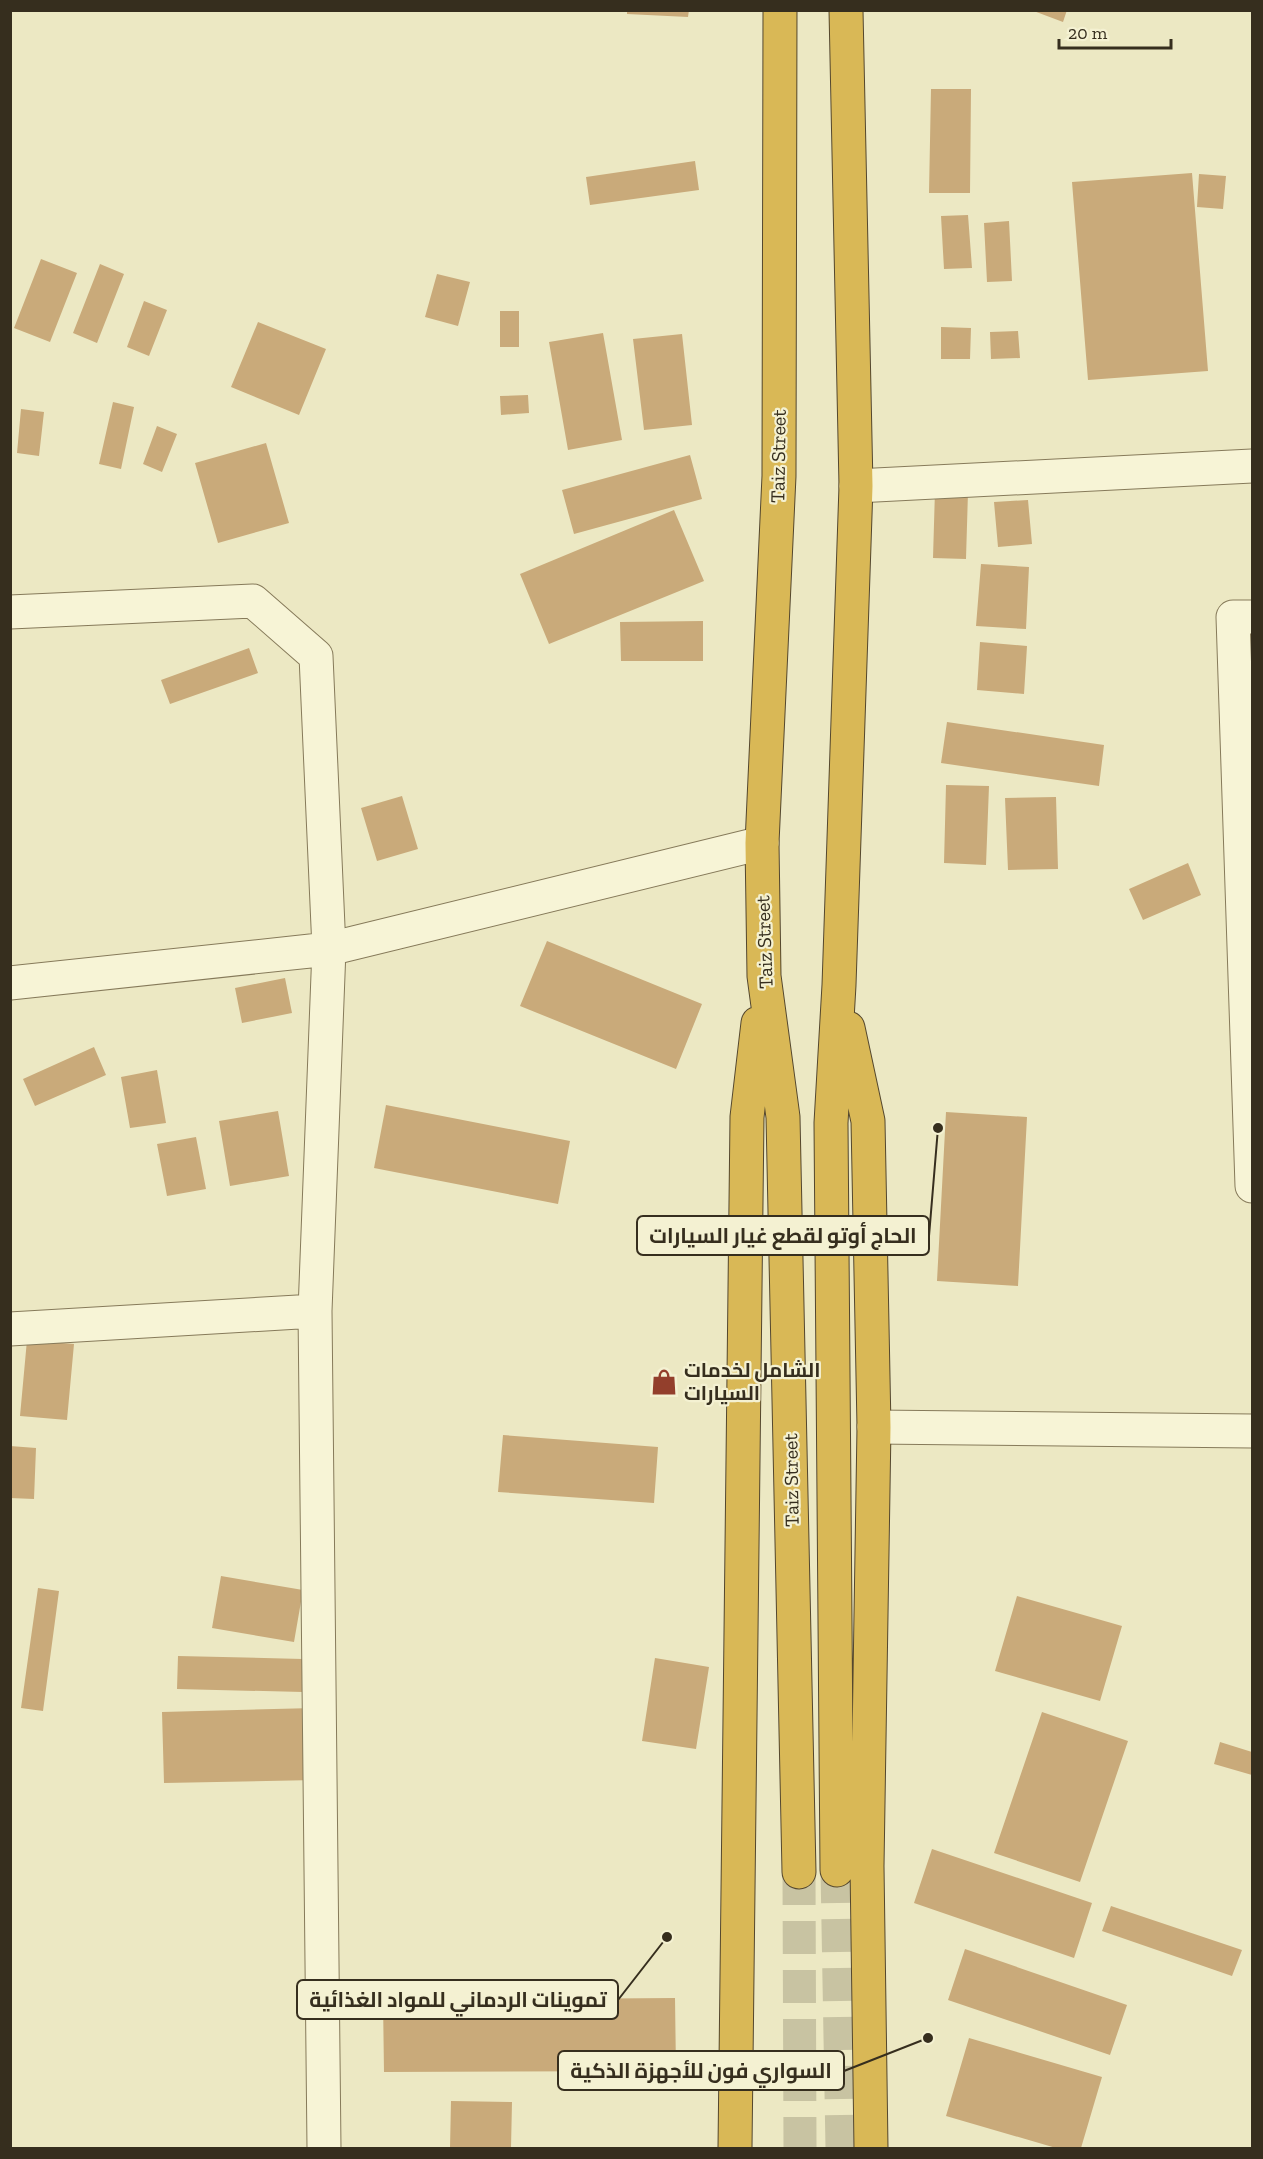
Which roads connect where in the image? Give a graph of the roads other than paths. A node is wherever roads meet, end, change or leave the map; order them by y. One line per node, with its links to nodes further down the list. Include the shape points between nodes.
1 (780, 10): 8 (highway, Taiz Street, via 779,476)
2 (846, 10): 4 (highway)
3 (1252, 466): 4 (street)
4 (856, 486): 12 (highway)
5 (10, 612): 9 (street, via 253,601 316,656)
6 (1252, 617): 7 (street, via 1233,617)
7 (1245, 749): 13 (street)
8 (762, 843): 9 (street); 10 (highway, Taiz Street)
9 (329, 948): 11 (street); 14 (street)
10 (764, 976): 19 (highway, Taiz Street, via 783,1117); 21 (highway, via 747,1117)
11 (10, 983)
12 (839, 985): 16 (highway, via 868,1121); 18 (highway, via 831,1123)
13 (1252, 1186)
14 (315, 1311): 15 (street); 20 (street)
15 (10, 1329)
16 (874, 1427): 17 (street); 22 (highway, via 867,1866)
17 (1252, 1431)
18 (837, 1870)
19 (799, 1872)
20 (324, 2148)
21 (735, 2148)
22 (871, 2148)

